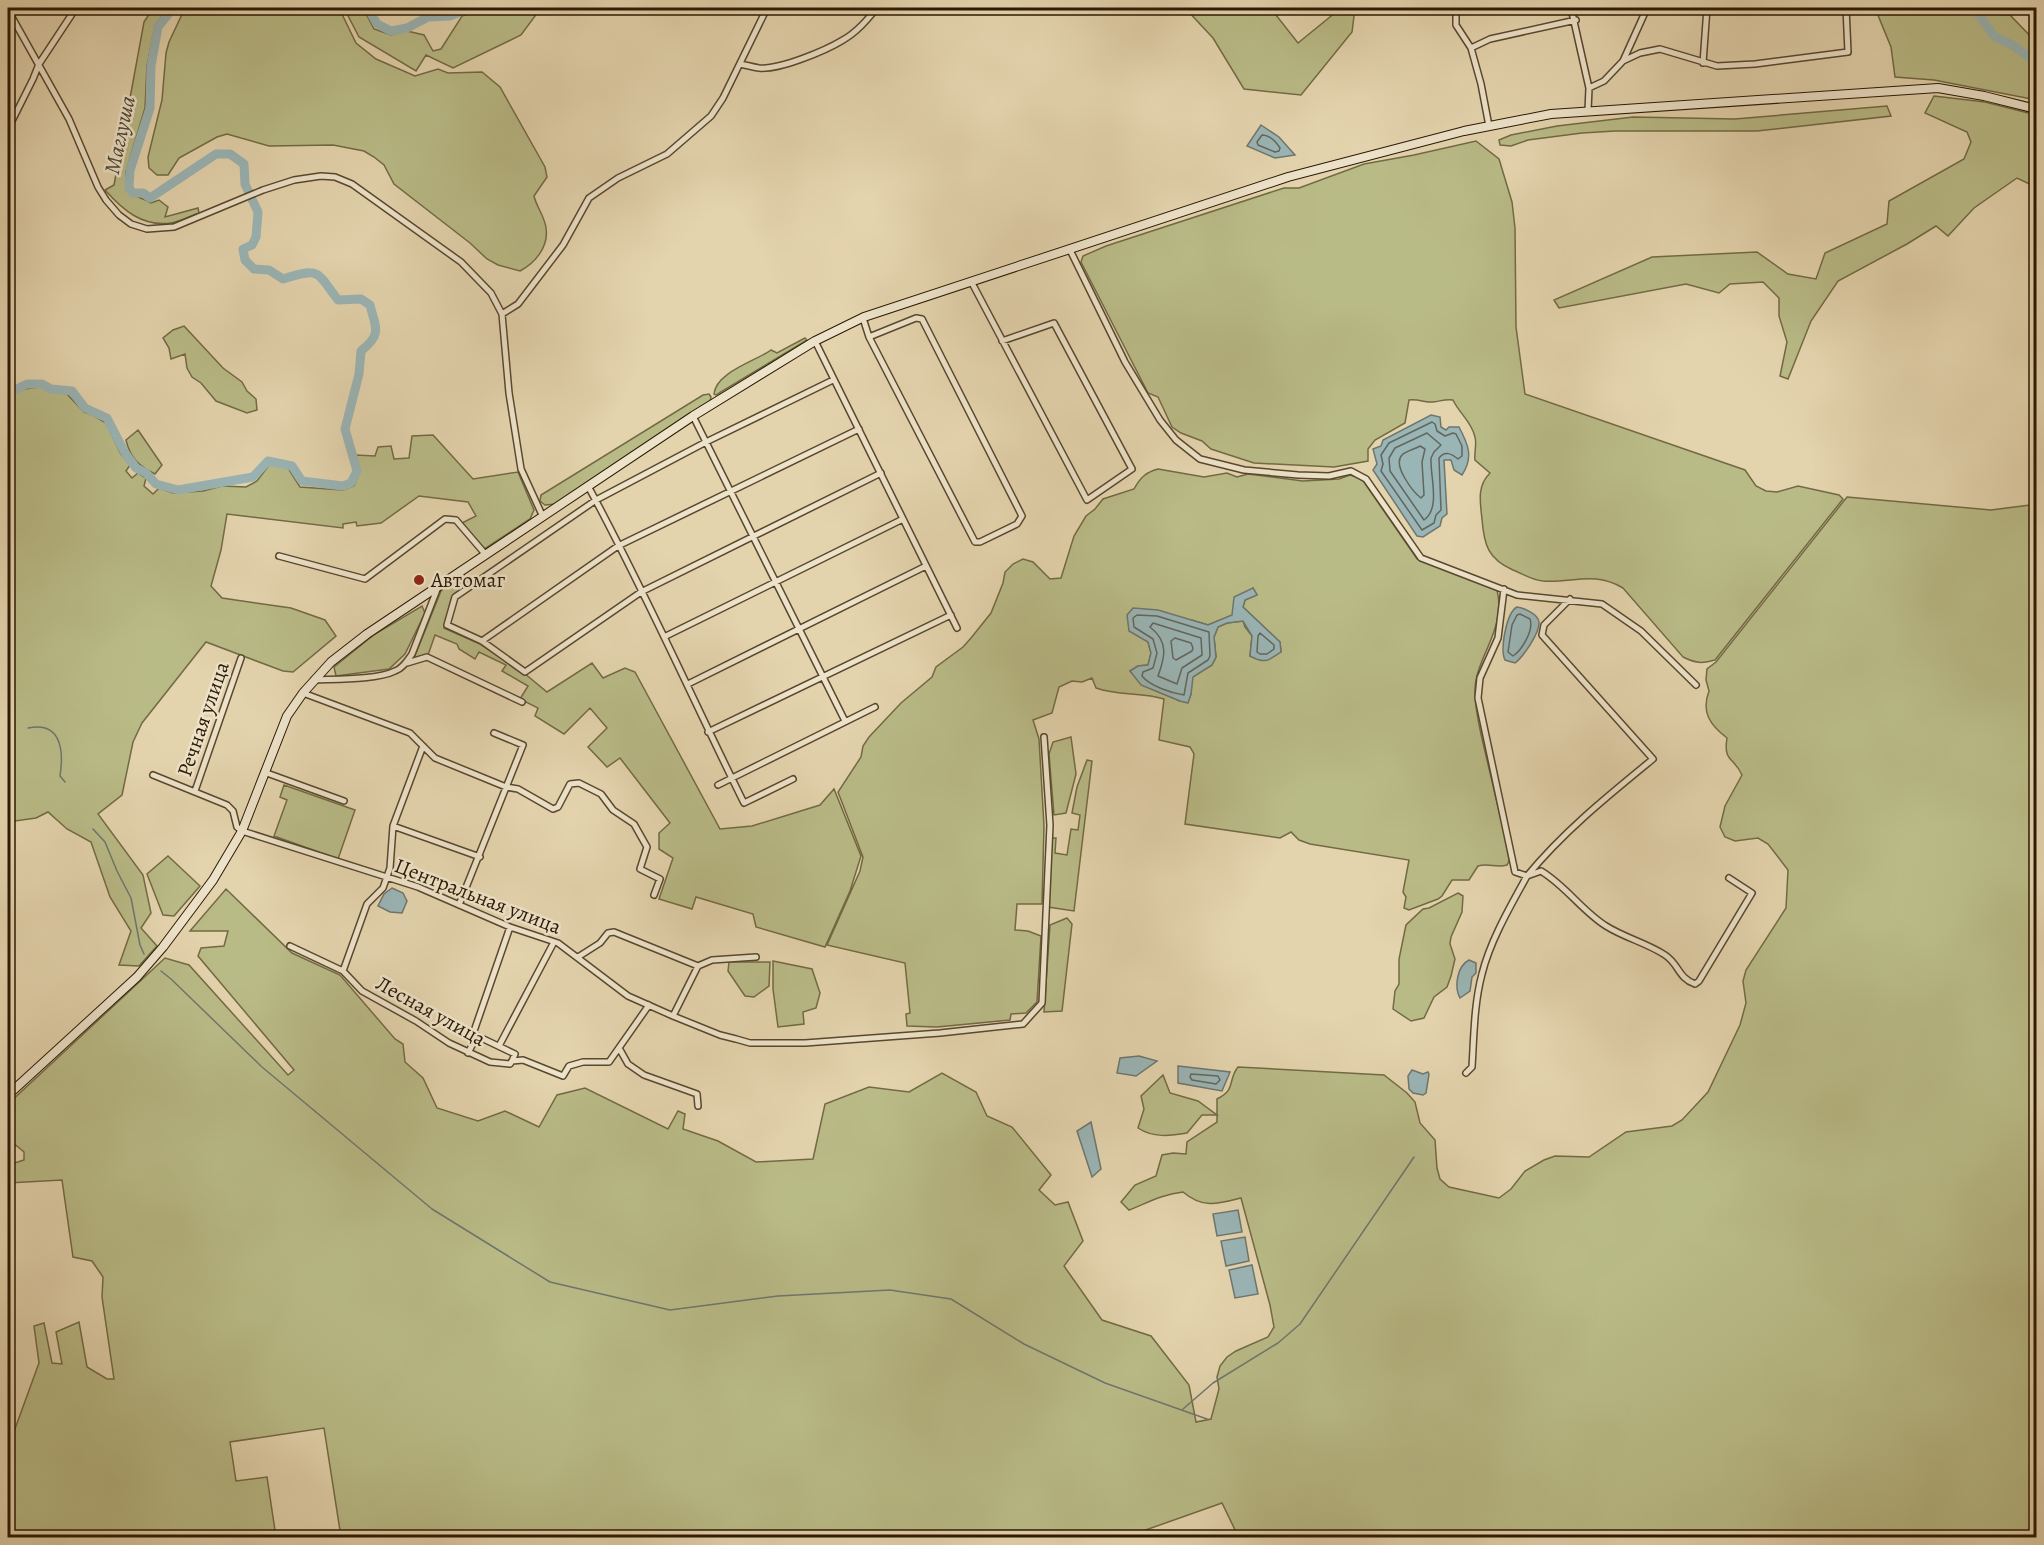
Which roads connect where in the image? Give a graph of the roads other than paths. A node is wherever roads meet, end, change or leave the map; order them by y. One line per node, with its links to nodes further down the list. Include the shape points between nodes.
1 (76, 8): 14 (street)
2 (767, 8): 15 (street)
3 (876, 8): 15 (street, via 863,25 826,48 767,68)
4 (1456, 8): 11 (street, via 1456,25)
5 (1571, 8): 10 (street)
6 (1647, 8): 12 (street)
7 (1707, 8): 13 (street)
8 (1846, 8): 13 (street, via 1848,52 1755,64)
9 (8, 10): 14 (street)
10 (1576, 20): 11 (street, via 1490,39); 16 (street)
11 (1471, 48): 19 (street)
12 (1623, 61): 13 (street, via 1640,52 1659,49); 16 (street, via 1604,81)
13 (1703, 63)
14 (39, 64): 20 (street); 23 (street, via 69,119 98,187 131,224 147,229 174,227 294,180 335,177 352,184 461,262 491,293)
15 (740, 64): 23 (street, via 711,116 677,147 589,198 563,245 518,304)
16 (1589, 88): 18 (street)
17 (2037, 109): 18 (main road, via 1938,88)
18 (1588, 111): 19 (main road)
19 (1489, 126): 21 (main road, via 1288,177)
20 (8, 129)
21 (1070, 250): 22 (main road); 47 (street, via 1125,362 1160,420 1192,453 1200,459 1244,470 1329,476 1351,471 1359,474 1421,558)
22 (972, 283): 24 (main road); 26 (street)
23 (502, 314): 36 (street, via 509,393 522,469)
24 (862, 318): 25 (street); 27 (main road)
25 (869, 337): 25 (street, via 975,542 1017,524 1022,516 922,319)
26 (1002, 341): 26 (street, via 1087,500 1132,469 1054,323)
27 (814, 342): 28 (street); 29 (main road)
28 (833, 380): 30 (street); 31 (street)
29 (693, 416): 31 (street); 33 (main road)
30 (859, 429): 32 (street); 34 (street)
31 (706, 442): 34 (street); 35 (street)
32 (880, 473): 37 (street); 38 (street)
33 (588, 486): 35 (street); 36 (main road)
34 (730, 492): 38 (street); 39 (street)
35 (596, 500): 39 (street); 46 (street)
36 (543, 517): 40 (main road)
37 (903, 519): 42 (street); 44 (street)
38 (753, 537): 44 (street); 48 (street)
39 (618, 546): 48 (street); 54 (street)
40 (486, 555): 41 (street, via 456,520 445,519 365,579); 43 (main road)
41 (279, 556)
42 (926, 566): 50 (street); 52 (street)
43 (459, 572): 45 (main road); 46 (street)
44 (776, 583): 52 (street); 53 (street)
45 (438, 587): 56 (street); 58 (main road, via 367,634)
46 (467, 587): 54 (street, via 455,597 447,625)
47 (1504, 589): 49 (street, via 1517,595); 80 (street, via 1498,638 1480,678 1478,698 1515,872)
48 (641, 592): 53 (street); 54 (street, via 525,672)
49 (1570, 599): 60 (street, via 1602,604 1641,631); 80 (street, via 1544,625 1542,635 1653,759 1599,803)
50 (951, 615): 51 (street); 57 (street)
51 (957, 628)
52 (799, 630): 57 (street); 59 (street)
53 (664, 637): 59 (street)
54 (482, 641)
55 (242, 658): 75 (street, Речная улица)
56 (407, 663): 58 (street, via 380,676); 62 (street, via 428,657)
57 (822, 675): 64 (street); 65 (street)
58 (314, 681): 61 (main road)
59 (688, 684): 65 (street)
60 (1696, 686)
61 (303, 693): 68 (street, via 410,733); 69 (main road, via 287,716)
62 (522, 702)
63 (875, 706): 64 (street)
64 (845, 721): 71 (street)
65 (708, 732): 71 (street)
66 (494, 733): 74 (street, via 523,745)
67 (1044, 737): 93 (street, Центральная улица, via 1050,825 1042,1003 1023,1024 805,1043 750,1043)
68 (423, 746): 74 (street, via 435,758); 77 (street)
69 (264, 772): 76 (street); 78 (main road)
70 (153, 775): 75 (street)
71 (732, 778): 72 (street, via 744,803); 73 (street)
72 (793, 779)
73 (718, 785)
74 (506, 787): 79 (street); 83 (street, via 518,789 553,809 558,807 570,784 579,783 600,794 613,810 634,824 647,847 640,869 660,879)
75 (195, 791): 78 (street, via 227,805)
76 (344, 801)
77 (393, 826): 79 (street); 81 (street)
78 (242, 831): 81 (street, Центральная улица); 100 (main road, via 213,879 137,977)
79 (480, 857): 84 (street)
80 (1527, 876): 82 (street, via 1541,872 1553,878 1606,926 1666,955 1682,977 1695,984 1752,893); 99 (street, via 1482,973 1472,1067)
81 (387, 878): 84 (street, Центральная улица); 91 (street, via 367,904)
82 (1729, 878)
83 (654, 896)
84 (459, 905): 85 (street, Центральная улица)
85 (510, 927): 86 (street, Центральная улица); 94 (street, via 473,1034)
86 (554, 942): 88 (street, Центральная улица); 95 (street)
87 (290, 946): 91 (street, Лесная улица)
88 (578, 957): 90 (street, via 614,932); 92 (street, Центральная улица, via 628,996)
89 (756, 957): 90 (street, via 712,960)
90 (698, 966): 93 (street)
91 (343, 971): 97 (street, Лесная улица, via 362,992)
92 (649, 1005): 93 (street, Центральная улица); 96 (street)
93 (673, 1016)
94 (477, 1036): 95 (street); 97 (street)
95 (499, 1046): 98 (street, via 515,1054)
96 (619, 1048): 98 (street, Лесная улица, via 609,1062 569,1066 563,1076 523,1059); 101 (street, via 628,1064 644,1075 697,1094)
97 (468, 1053): 98 (street, Лесная улица, via 490,1062)
98 (512, 1061)
99 (1466, 1073)
100 (8, 1095)
101 (699, 1106)

